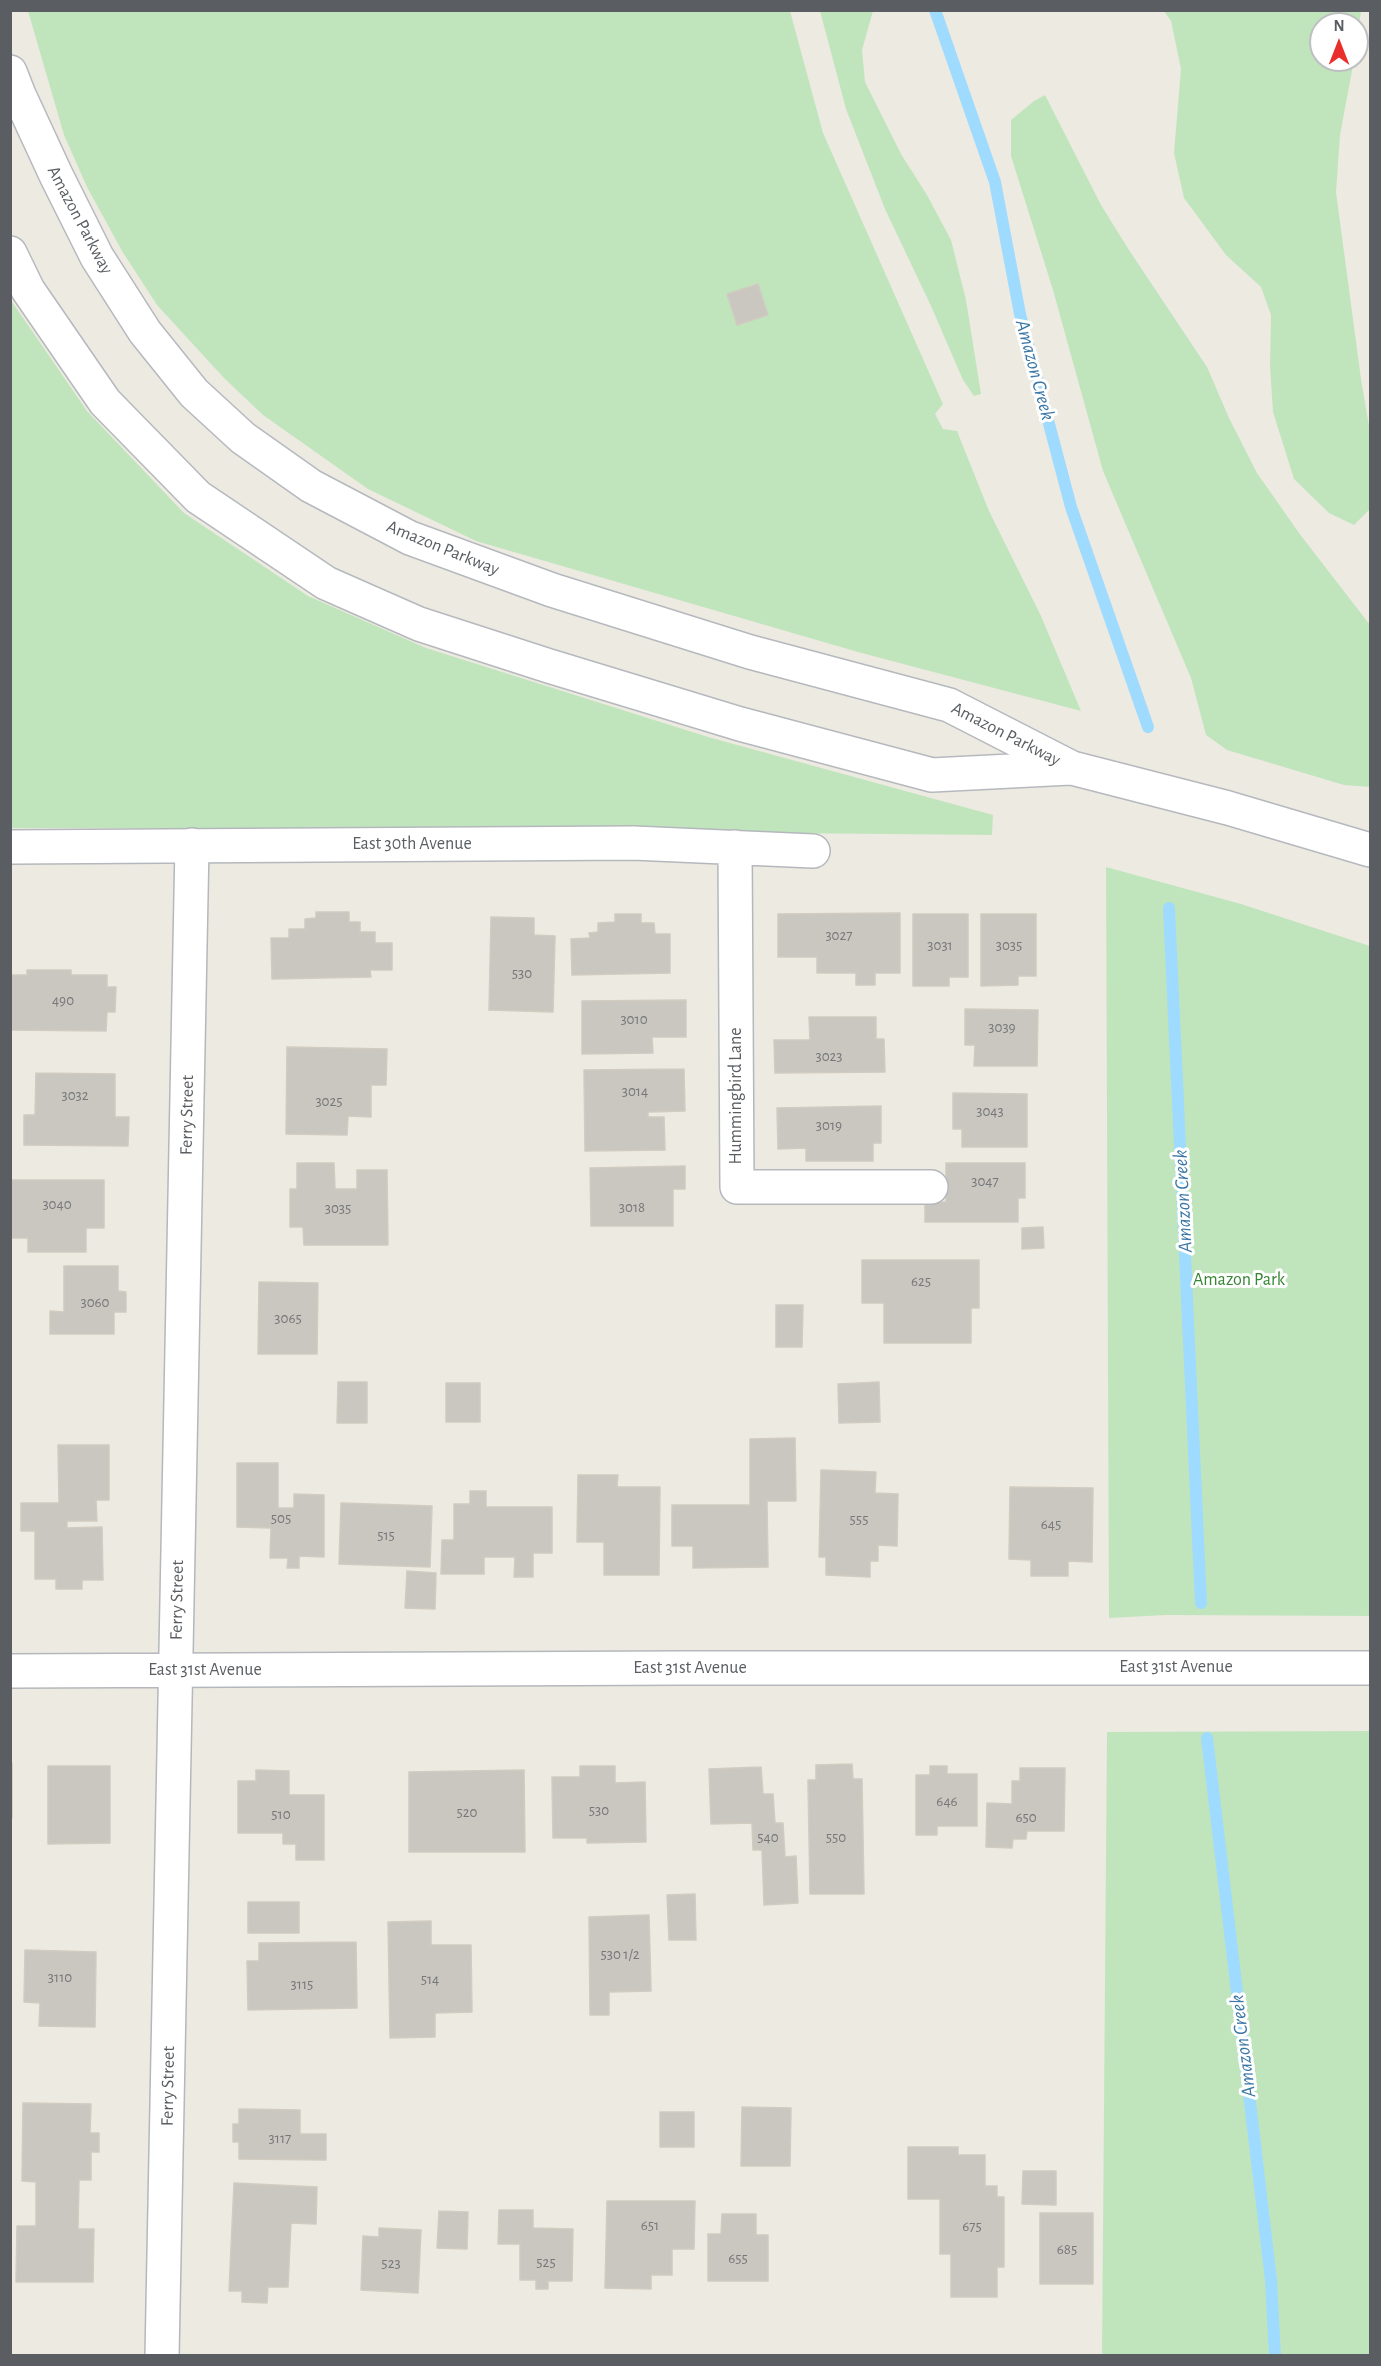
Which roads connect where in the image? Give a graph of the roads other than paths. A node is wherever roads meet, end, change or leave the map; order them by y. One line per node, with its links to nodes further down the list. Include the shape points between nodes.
1 (10, 72): 3 (street, Amazon Parkway, via 92,246 145,332 202,400 243,438 311,486 410,538 552,590 750,652 949,705)
2 (10, 253): 3 (street, Amazon Parkway, via 28,290 105,402 198,497 327,583 419,624 549,666 740,724 932,775)
3 (1072, 768): 7 (street, Amazon Parkway)
4 (192, 845): 5 (street, East 30th Avenue); 6 (street, East 30th Avenue, via 633,843); 11 (street, Ferry Street)
5 (10, 847)
6 (735, 847): 8 (street, East 30th Avenue); 9 (street, Hummingbird Lane, via 737,1186)
7 (1371, 850)
8 (813, 851)
9 (931, 1186)
10 (1371, 1668): 11 (street, East 31st Avenue)
11 (176, 1670): 12 (street, East 31st Avenue); 13 (street, Ferry Street)
12 (10, 1671)
13 (162, 2355)

